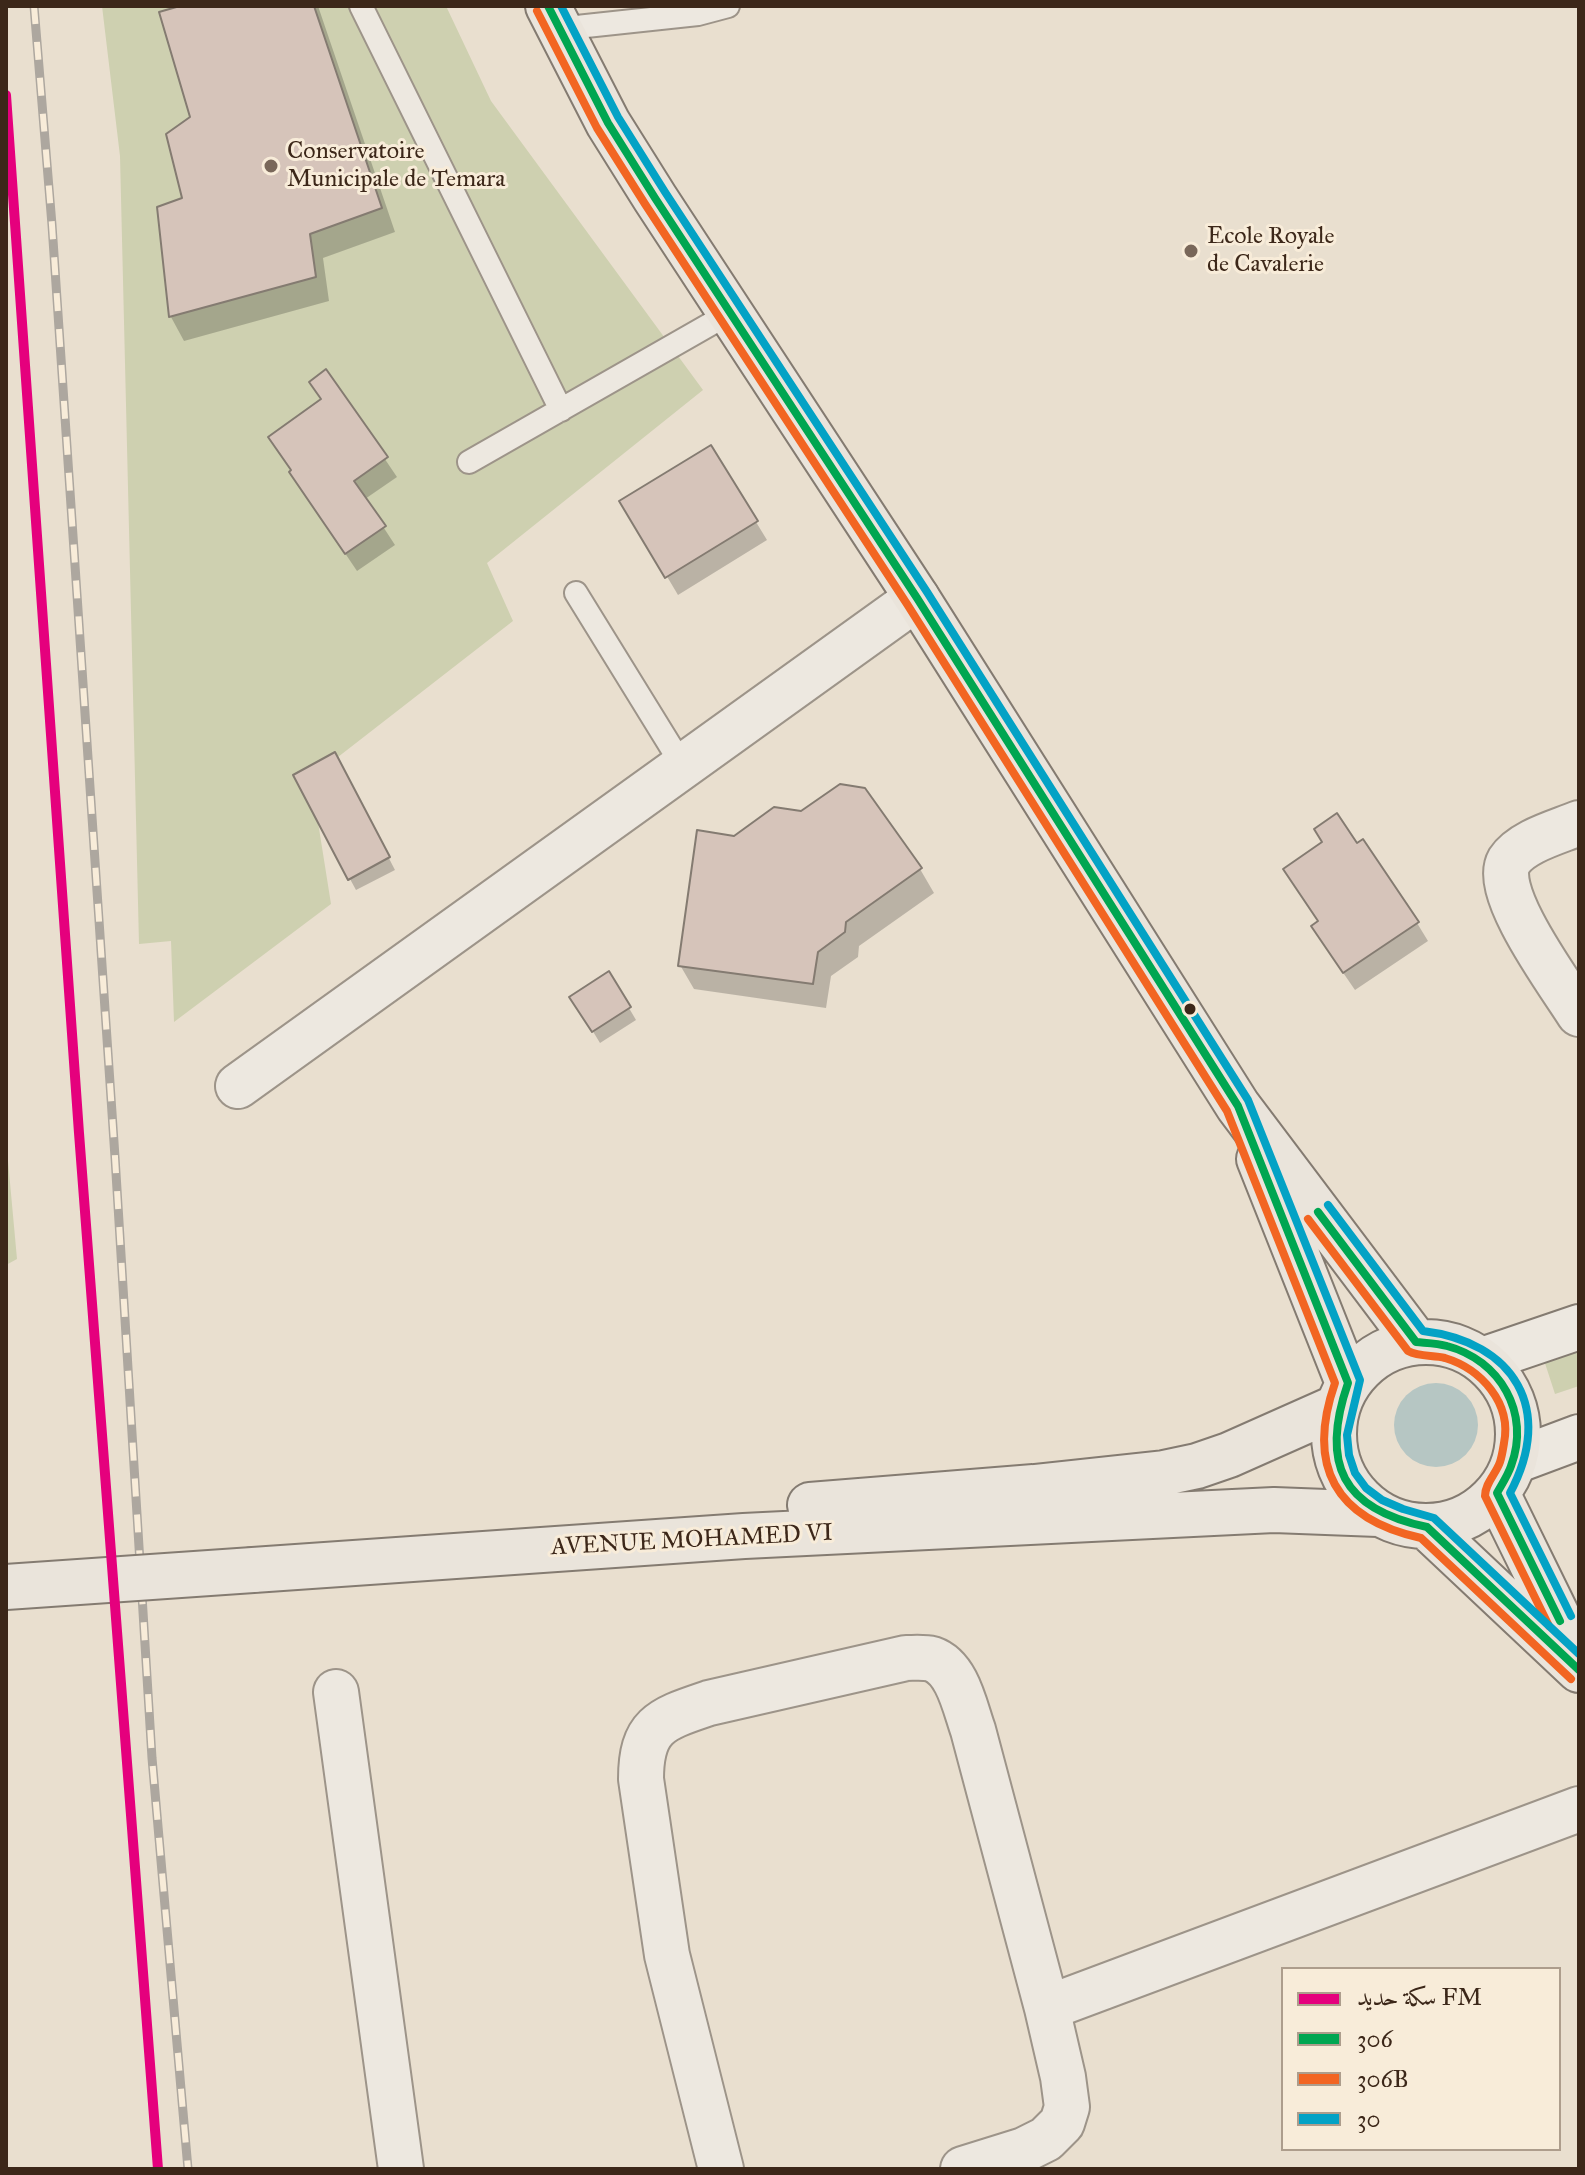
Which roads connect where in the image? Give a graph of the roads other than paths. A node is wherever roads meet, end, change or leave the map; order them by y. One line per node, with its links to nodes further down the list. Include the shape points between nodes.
1 (361, 6): 5 (lane)
2 (728, 6): 3 (lane, via 698,14)
3 (553, 18): 4 (main road, via 608,123)
4 (730, 313): 5 (lane); 8 (main road)
5 (561, 410): 6 (lane)
6 (469, 462)
7 (576, 593): 9 (lane)
8 (917, 598): 9 (street); 13 (main road)
9 (684, 768): 12 (street)
10 (1579, 823): 11 (street, via 1520,849 1504,874 1513,907)
11 (1579, 1014)
12 (238, 1086)
13 (1238, 1106): 15 (main road); 17 (main road)
14 (1579, 1327): 16 (street)
15 (1416, 1342): 16 (main road, via 1451,1346); 17 (main road, via 1367,1363)
16 (1482, 1360): 19 (main road, via 1514,1405 1518,1433)
17 (1343, 1395): 20 (main road, via 1333,1433 1339,1468 1358,1498); 22 (main road, AVENUE MOHAMED VI, via 1229,1455 1164,1473)
18 (1579, 1437): 19 (street)
19 (1506, 1477): 21 (main road, via 1477,1512); 25 (main road)
20 (1378, 1514): 21 (main road); 22 (main road, AVENUE MOHAMED VI, via 1274,1510)
21 (1427, 1527): 26 (main road)
22 (247, 1558): 23 (main road, AVENUE MOHAMED VI); 24 (main road, AVENUE MOHAMED VI, bridge)
23 (6, 1560)
24 (6, 1587)
25 (1579, 1660)
26 (1579, 1670)
27 (336, 1692): 30 (street)
28 (1579, 1809): 29 (street)
29 (1047, 2008): 31 (street, via 973,1730 958,1686 946,1669 933,1660 906,1658 679,1714 655,1727 646,1740 641,1779 667,1955); 32 (street, via 1067,2107 1062,2123 1024,2150)
30 (401, 2169)
31 (721, 2169)
32 (963, 2169)

